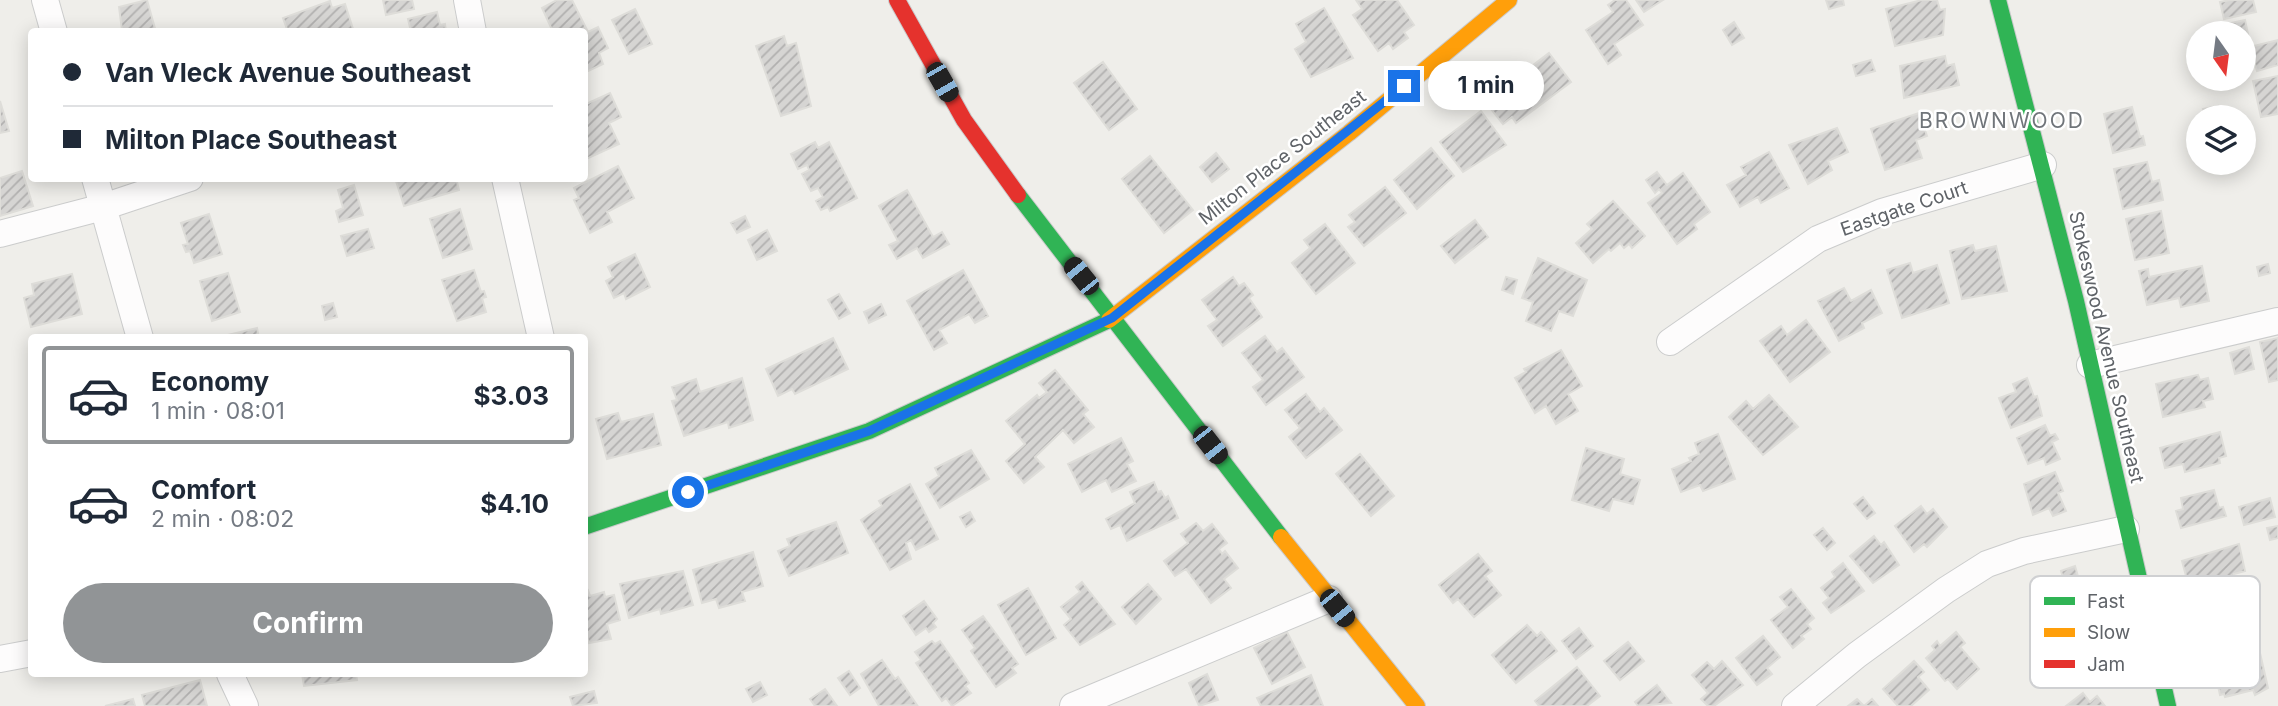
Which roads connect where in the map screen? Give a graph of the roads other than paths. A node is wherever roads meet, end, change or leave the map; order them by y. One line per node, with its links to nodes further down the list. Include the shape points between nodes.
1 (45, 0): 6 (street)
2 (467, 0): 7 (street)
3 (897, 0): 14 (street, via 964,120)
4 (1509, 0): 14 (street, Milton Place Southeast, via 1349,133)
5 (1998, 0): 8 (street, Stokeswood Avenue Southeast)
6 (53, 28)
7 (472, 28)
8 (2043, 165): 18 (street, Eastgate Court, via 1882,212 1818,239); 19 (street, Stokeswood Avenue Southeast)
9 (96, 182): 12 (street)
10 (178, 182): 12 (street)
11 (506, 182): 17 (street)
12 (103, 207): 13 (street); 16 (street)
13 (0, 234)
14 (1112, 318): 20 (street, Milton Place Southeast, via 869,431); 23 (street)
15 (2278, 321): 19 (street)
16 (138, 334)
17 (540, 334)
18 (1670, 342)
19 (2090, 365): 21 (street, Stokeswood Avenue Southeast)
20 (588, 526)
21 (2126, 529): 22 (street, Stokeswood Avenue Southeast); 31 (street, via 2024,551 1987,564 1857,655)
22 (2137, 576)
23 (1329, 599): 29 (street); 30 (street)
24 (28, 654): 25 (street)
25 (0, 659)
26 (231, 677): 28 (street)
27 (2164, 688): 32 (street, Stokeswood Avenue Southeast)
28 (245, 706)
29 (1073, 706)
30 (1417, 706)
31 (1795, 706)
32 (2168, 706)

